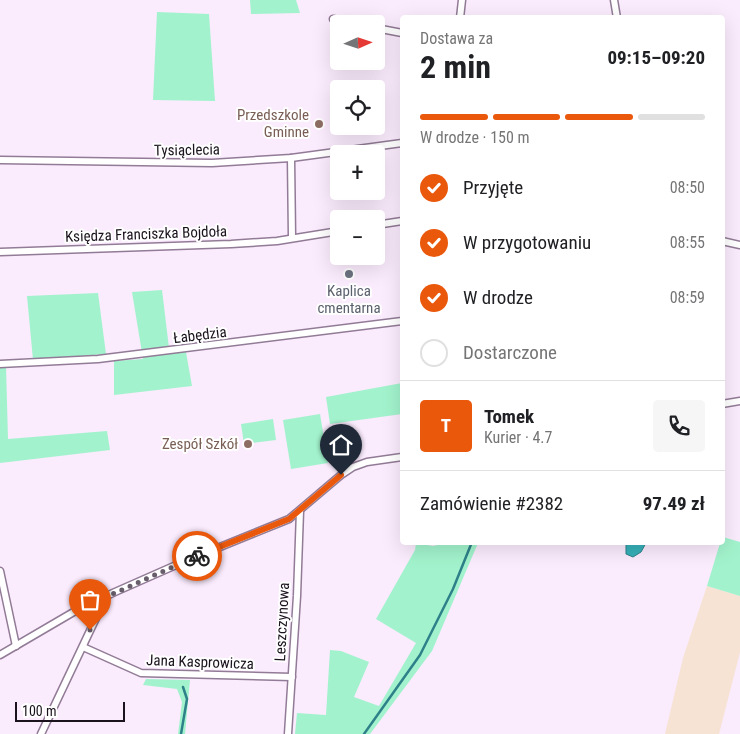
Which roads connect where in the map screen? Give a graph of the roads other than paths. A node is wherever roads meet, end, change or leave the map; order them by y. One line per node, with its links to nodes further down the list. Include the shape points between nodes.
1 (462, 0): 3 (street)
2 (614, 0): 4 (street)
3 (460, 15)
4 (616, 15)
5 (385, 30): 6 (street)
6 (400, 33)
7 (400, 143): 8 (street, Tysiąclecia)
8 (291, 158): 9 (street, Tysiąclecia, via 212,163); 13 (street)
9 (0, 160)
10 (400, 221): 11 (street)
11 (385, 224)
12 (330, 232): 13 (street, Księdza Franciszka Bojdoła)
13 (292, 238): 16 (street, Księdza Franciszka Bojdoła, via 222,245)
14 (725, 242): 15 (street)
15 (740, 245)
16 (0, 252)
17 (400, 321): 18 (street, Łabędzia, via 98,360)
18 (0, 364)
19 (740, 400): 20 (street)
20 (725, 403)
21 (400, 457): 22 (street, via 353,467)
22 (300, 512): 24 (street); 28 (street, Leszczynowa)
23 (0, 571): 25 (street)
24 (106, 597): 25 (street); 26 (street)
25 (16, 646): 27 (street)
26 (83, 647): 28 (street, Jana Kasprowicza, via 141,673); 29 (street)
27 (0, 655)
28 (292, 677): 30 (street, Leszczynowa)
29 (41, 734)
30 (288, 734)

